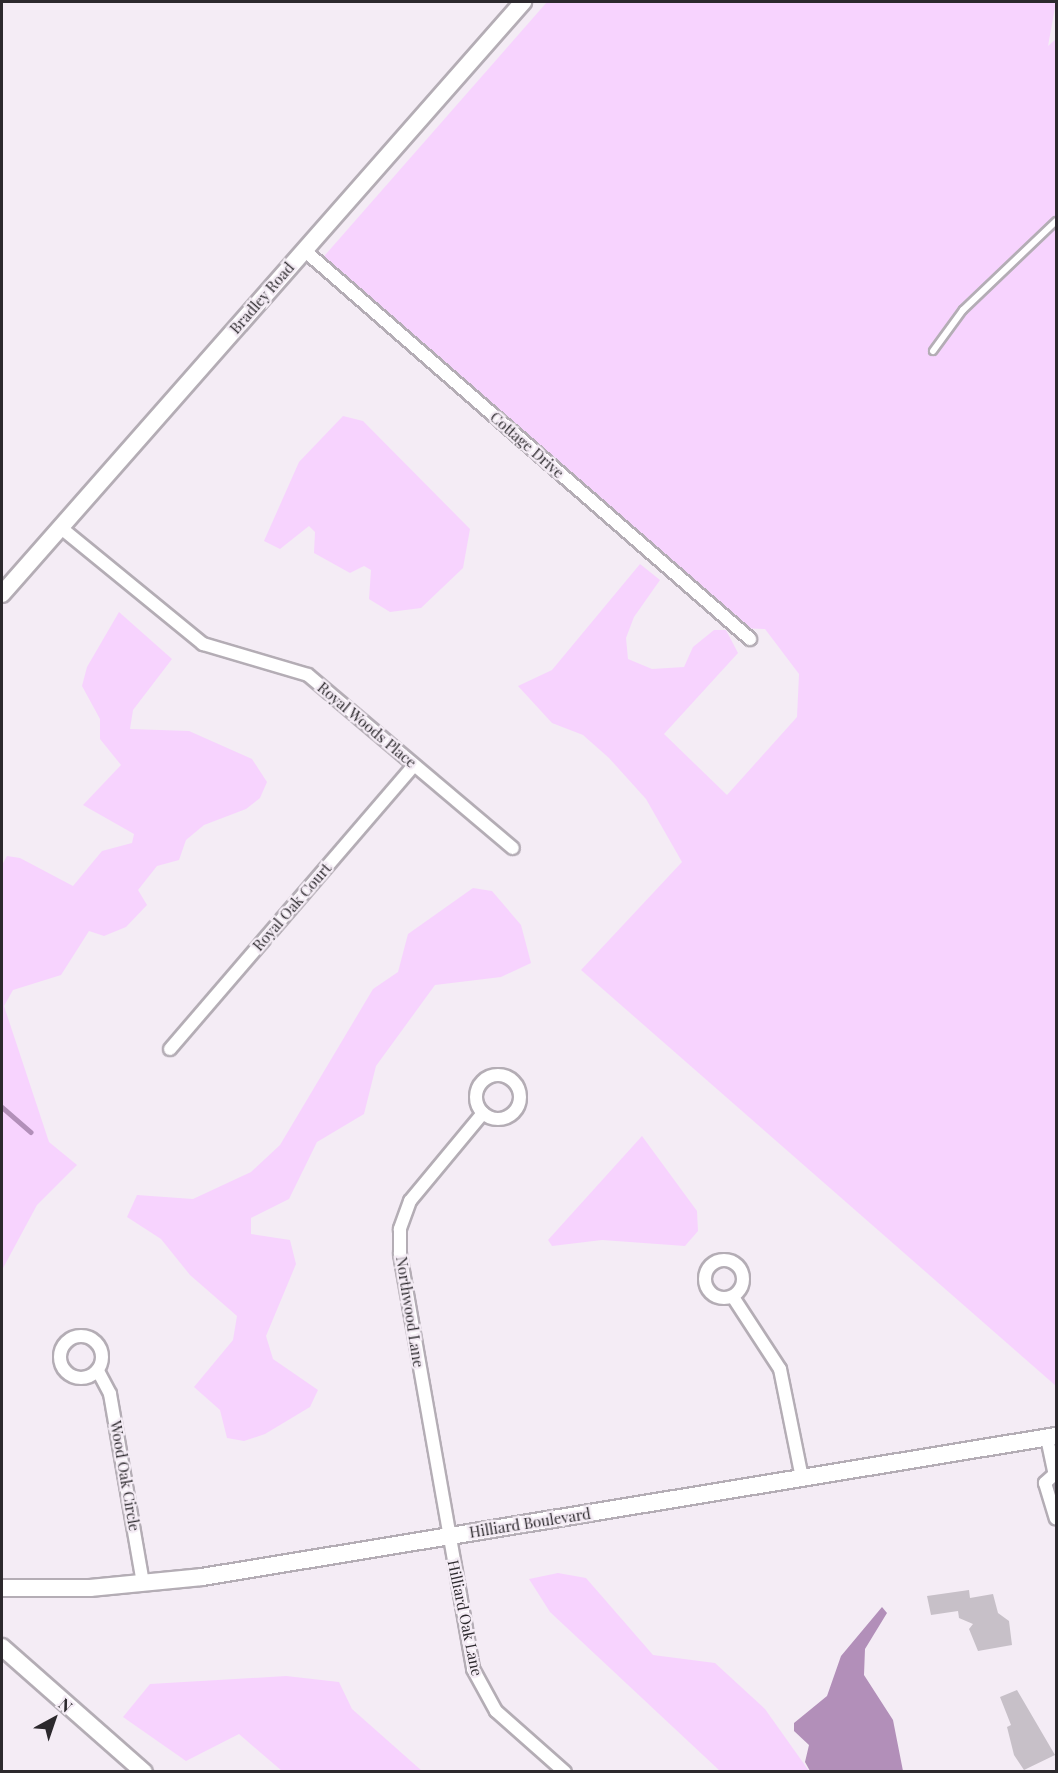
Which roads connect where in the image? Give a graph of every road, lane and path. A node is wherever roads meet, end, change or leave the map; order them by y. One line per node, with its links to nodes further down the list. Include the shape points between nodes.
1 (523, 2): 3 (street, Bradley Road)
2 (1056, 222): 4 (lane, via 963,310)
3 (304, 250): 5 (street, Bradley Road); 7 (street, Cottage Drive)
4 (933, 351)
5 (60, 527): 6 (street, Bradley Road); 8 (street, Royal Woods Place, via 203,644 308,675)
6 (2, 594)
7 (750, 639)
8 (414, 765): 9 (street, Royal Woods Place); 10 (street, Royal Oak Court)
9 (513, 848)
10 (170, 1049)
11 (483, 1113): 18 (street, Northwood Lane, via 416,1191 400,1229)
12 (733, 1296): 16 (street, via 780,1369)
13 (98, 1371): 19 (street, Wood Oak Circle, via 110,1394)
14 (1052, 1437): 15 (street); 16 (street, Hilliard Boulevard)
15 (1055, 1472): 17 (street, via 1045,1483)
16 (802, 1478): 18 (street, Hilliard Boulevard)
17 (1056, 1518)
18 (448, 1537): 19 (street, Hilliard Boulevard); 23 (street, Hilliard Oak Lane, via 480,1685 496,1710)
19 (143, 1584): 20 (street, Hilliard Boulevard)
20 (2, 1588)
21 (2, 1647): 22 (street)
22 (144, 1772)
23 (566, 1772)

